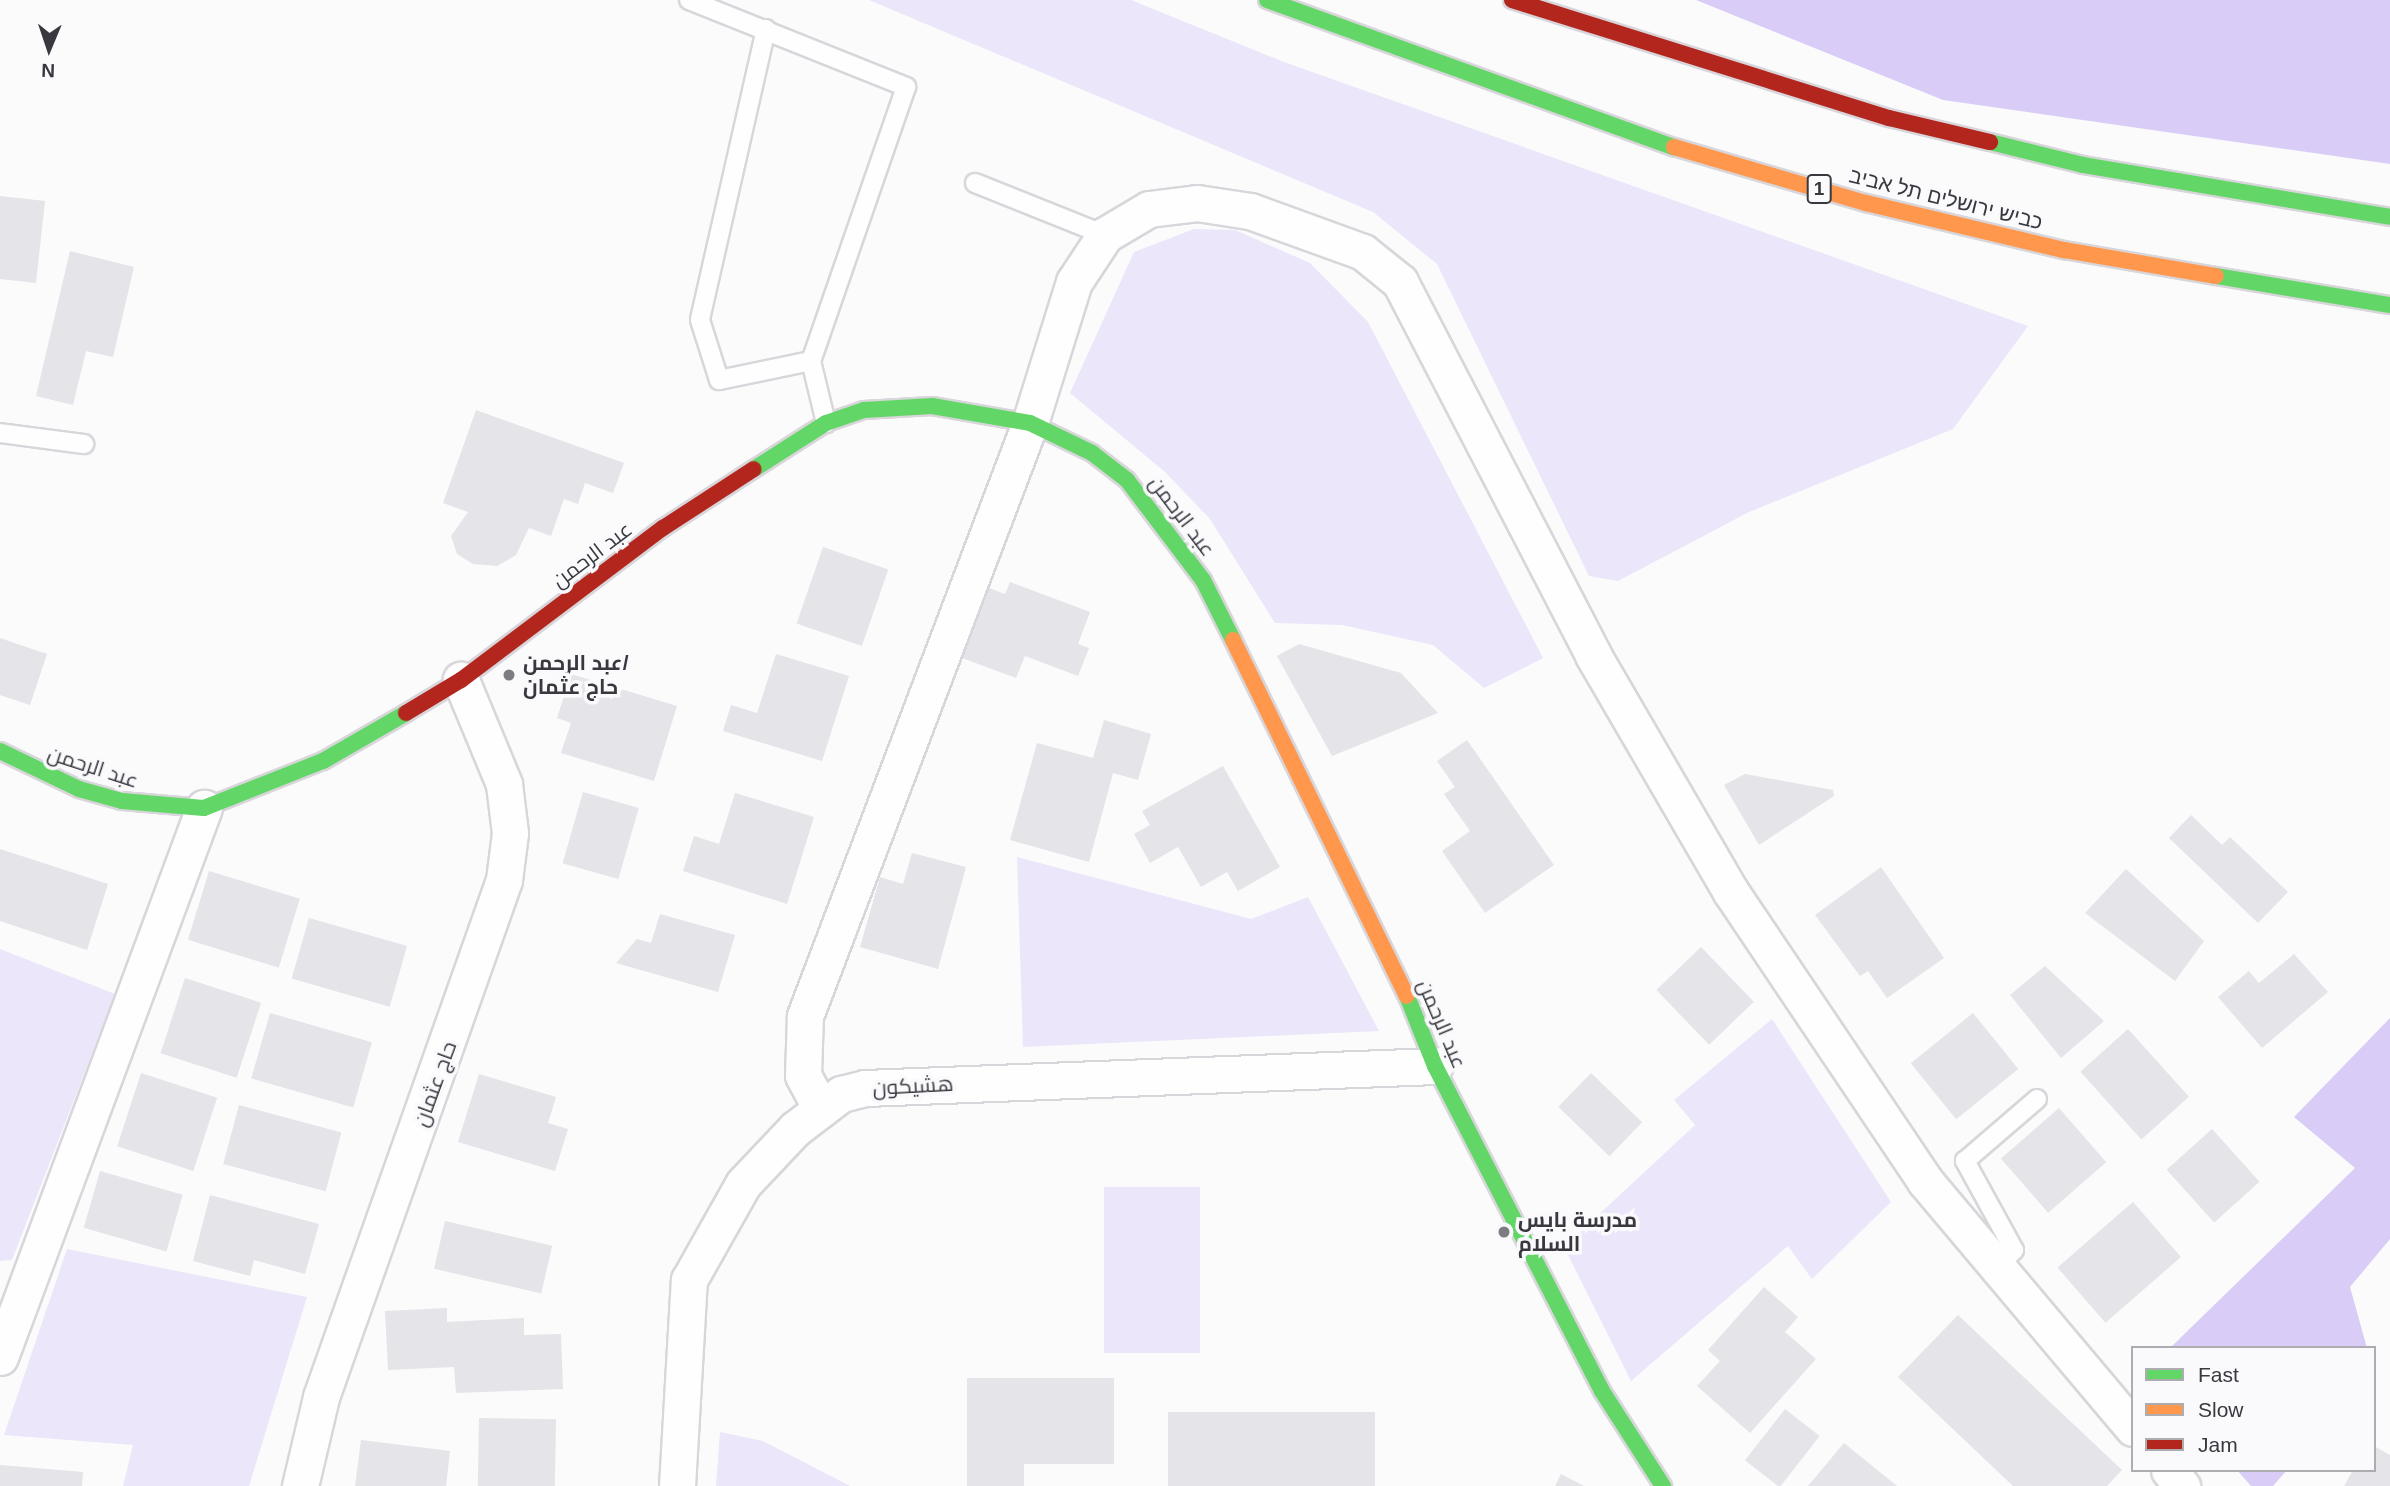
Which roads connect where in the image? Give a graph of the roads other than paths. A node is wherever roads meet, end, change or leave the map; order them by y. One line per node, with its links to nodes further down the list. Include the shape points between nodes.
1 (689, 0): 4 (lane)
2 (1267, 0): 8 (main road, כביש ירושלים תל אביב / 1, via 1652,140 1866,203 2064,250)
3 (1512, 0): 6 (main road, via 1889,118 2082,165)
4 (766, 29): 9 (lane, via 906,87); 9 (lane, via 700,320 719,380)
5 (975, 183): 7 (lane)
6 (2390, 217)
7 (1105, 235): 11 (street, via 1074,282); 20 (street, via 1149,209 1197,203 1250,211 1363,252 1400,282 1593,655 1731,892 1925,1181)
8 (2390, 304)
9 (811, 361): 10 (lane)
10 (826, 423): 11 (main road, عبد الرحمن, via 864,410 932,406); 14 (main road, عبد الرحمن, via 663,528)
11 (1030, 423): 17 (main road, عبد الرحمن, via 1127,480 1178,539 1388,950); 19 (street, via 805,1016 803,1075)
12 (0, 433): 13 (lane)
13 (84, 444)
14 (461, 680): 16 (main road, عبد الرحمن, via 323,761); 24 (street, حاج عثمان, via 504,784 510,833 504,880 321,1397)
15 (0, 751): 16 (main road, عبد الرحمن, via 67,784 122,801)
16 (204, 808): 21 (street)
17 (1435, 1066): 19 (street, هشيكون, via 865,1088); 26 (main road, عبد الرحمن, via 1602,1391)
18 (2037, 1099): 20 (lane, via 1965,1161 2014,1250)
19 (821, 1109): 25 (street, هشيكون, via 743,1184 689,1280)
20 (1997, 1267): 22 (street)
21 (0, 1357)
22 (2131, 1426)
23 (2171, 1472): 27 (street)
24 (300, 1486)
25 (677, 1486)
26 (1663, 1486)
27 (2182, 1486)

